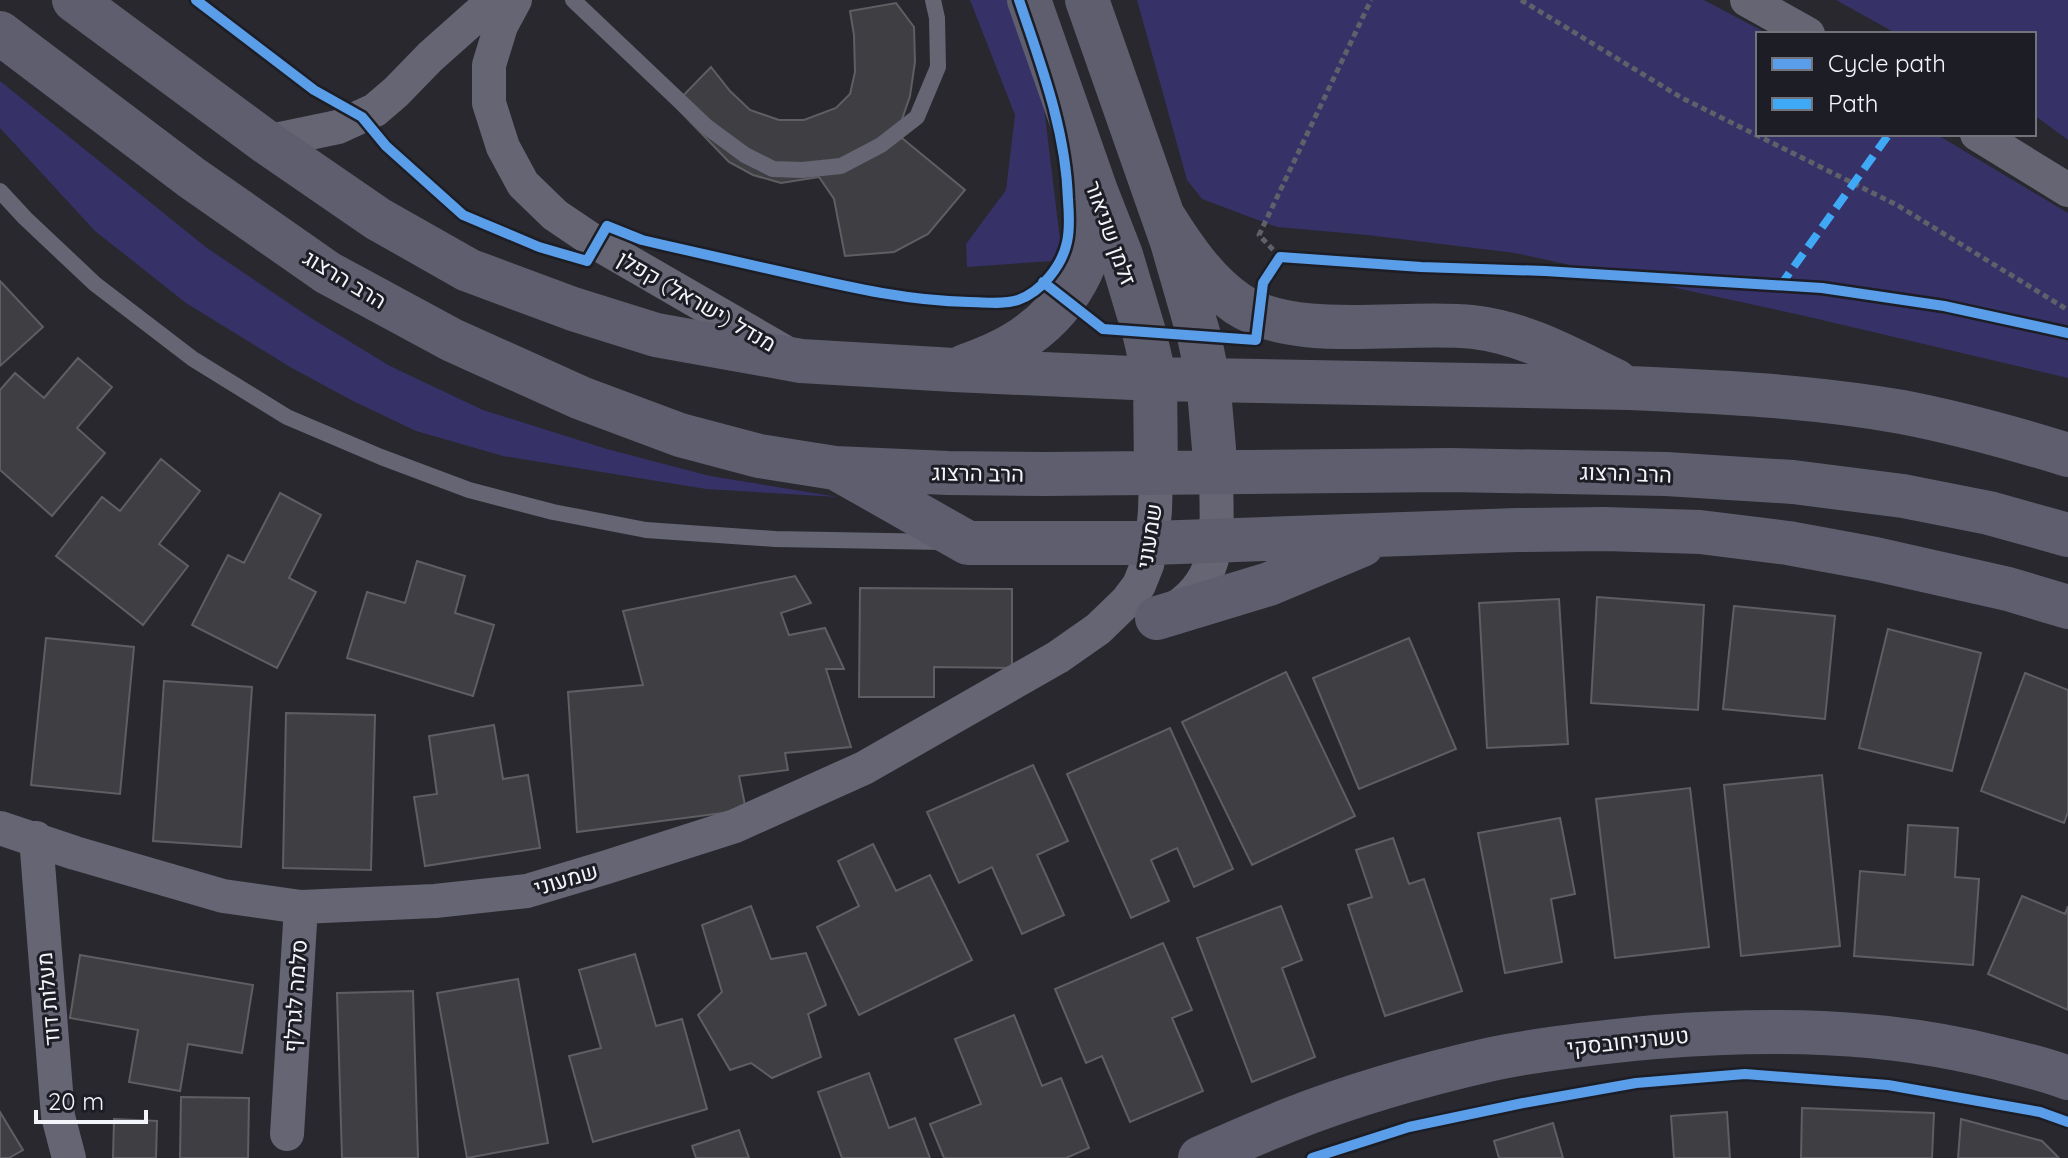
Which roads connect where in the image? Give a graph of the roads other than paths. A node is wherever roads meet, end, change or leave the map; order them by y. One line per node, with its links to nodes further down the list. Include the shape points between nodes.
1 (74, 0): 12 (main road)
2 (494, 0): 12 (street, via 375,110 338,127)
3 (515, 0): 17 (street, מנדל (ישראל) קפלן, via 489,65 489,103 503,147 523,184 555,215 598,244)
4 (573, 0): 5 (lane, via 732,146 773,169 802,170 841,166 881,145 917,117 938,67)
5 (933, 0)
6 (1029, 0): 15 (main road, זלמן שניאור)
7 (1087, 0): 16 (main road)
8 (1747, 0): 9 (street)
9 (1804, 32)
10 (0, 33): 23 (main road, הרב הרצוג, via 328,273 452,340 680,435 759,456)
11 (1980, 136): 13 (street)
12 (266, 142): 17 (main road, via 378,219 468,270 656,335)
13 (2068, 190)
14 (0, 191): 29 (lane, via 95,284 193,359 287,417 469,490 646,530)
15 (1096, 191): 18 (main road, via 1087,256 1065,298 1016,343); 19 (main road, זלמן שניאור, via 1121,255)
16 (1163, 216): 20 (main road); 21 (main road, via 1200,268 1240,305 1259,314 1299,324 1475,327 1539,344)
17 (801, 361): 18 (main road)
18 (954, 370): 19 (main road)
19 (1155, 379): 20 (main road); 25 (main road, זלמן שניאור)
20 (1208, 379): 21 (main road); 24 (main road)
21 (1629, 388): 22 (main road, via 1715,391 1902,412)
22 (2068, 455)
23 (835, 468): 25 (main road, הרב הרצוג); 29 (main road)
24 (1216, 472): 25 (main road, הרב הרצוג); 26 (main road, הרב הרצוג, via 1582,472 1793,482 1903,496); 28 (street, שמעוני)
25 (1156, 473): 30 (street, שמעוני)
26 (2068, 535)
27 (1383, 536): 28 (main road); 31 (main road, via 1605,529 1700,532 1875,559); 32 (main road, via 1296,574)
28 (1217, 542): 30 (main road); 32 (street, שמעוני, via 1212,563 1193,594)
29 (968, 543): 30 (main road)
30 (1152, 543): 33 (street, שמעוני, via 1139,585 1127,601)
31 (2068, 607)
32 (1157, 618): 33 (street, שמעוני)
33 (1058, 657): 37 (street, שמעוני, via 864,768 735,826 527,891)
34 (0, 802): 36 (street, שמעוני)
35 (0, 828): 36 (street, שמעוני)
36 (36, 838): 37 (street, שמעוני, via 223,896); 40 (street, מעלות דוד, via 58,1116)
37 (301, 907): 39 (street, סלמה לגרלף)
38 (2068, 1078): 41 (main road, טשרניחובסקי, via 1966,1050 1859,1035 1707,1033 1606,1041 1493,1059 1387,1087)
39 (287, 1134)
40 (69, 1158)
41 (1200, 1158)

